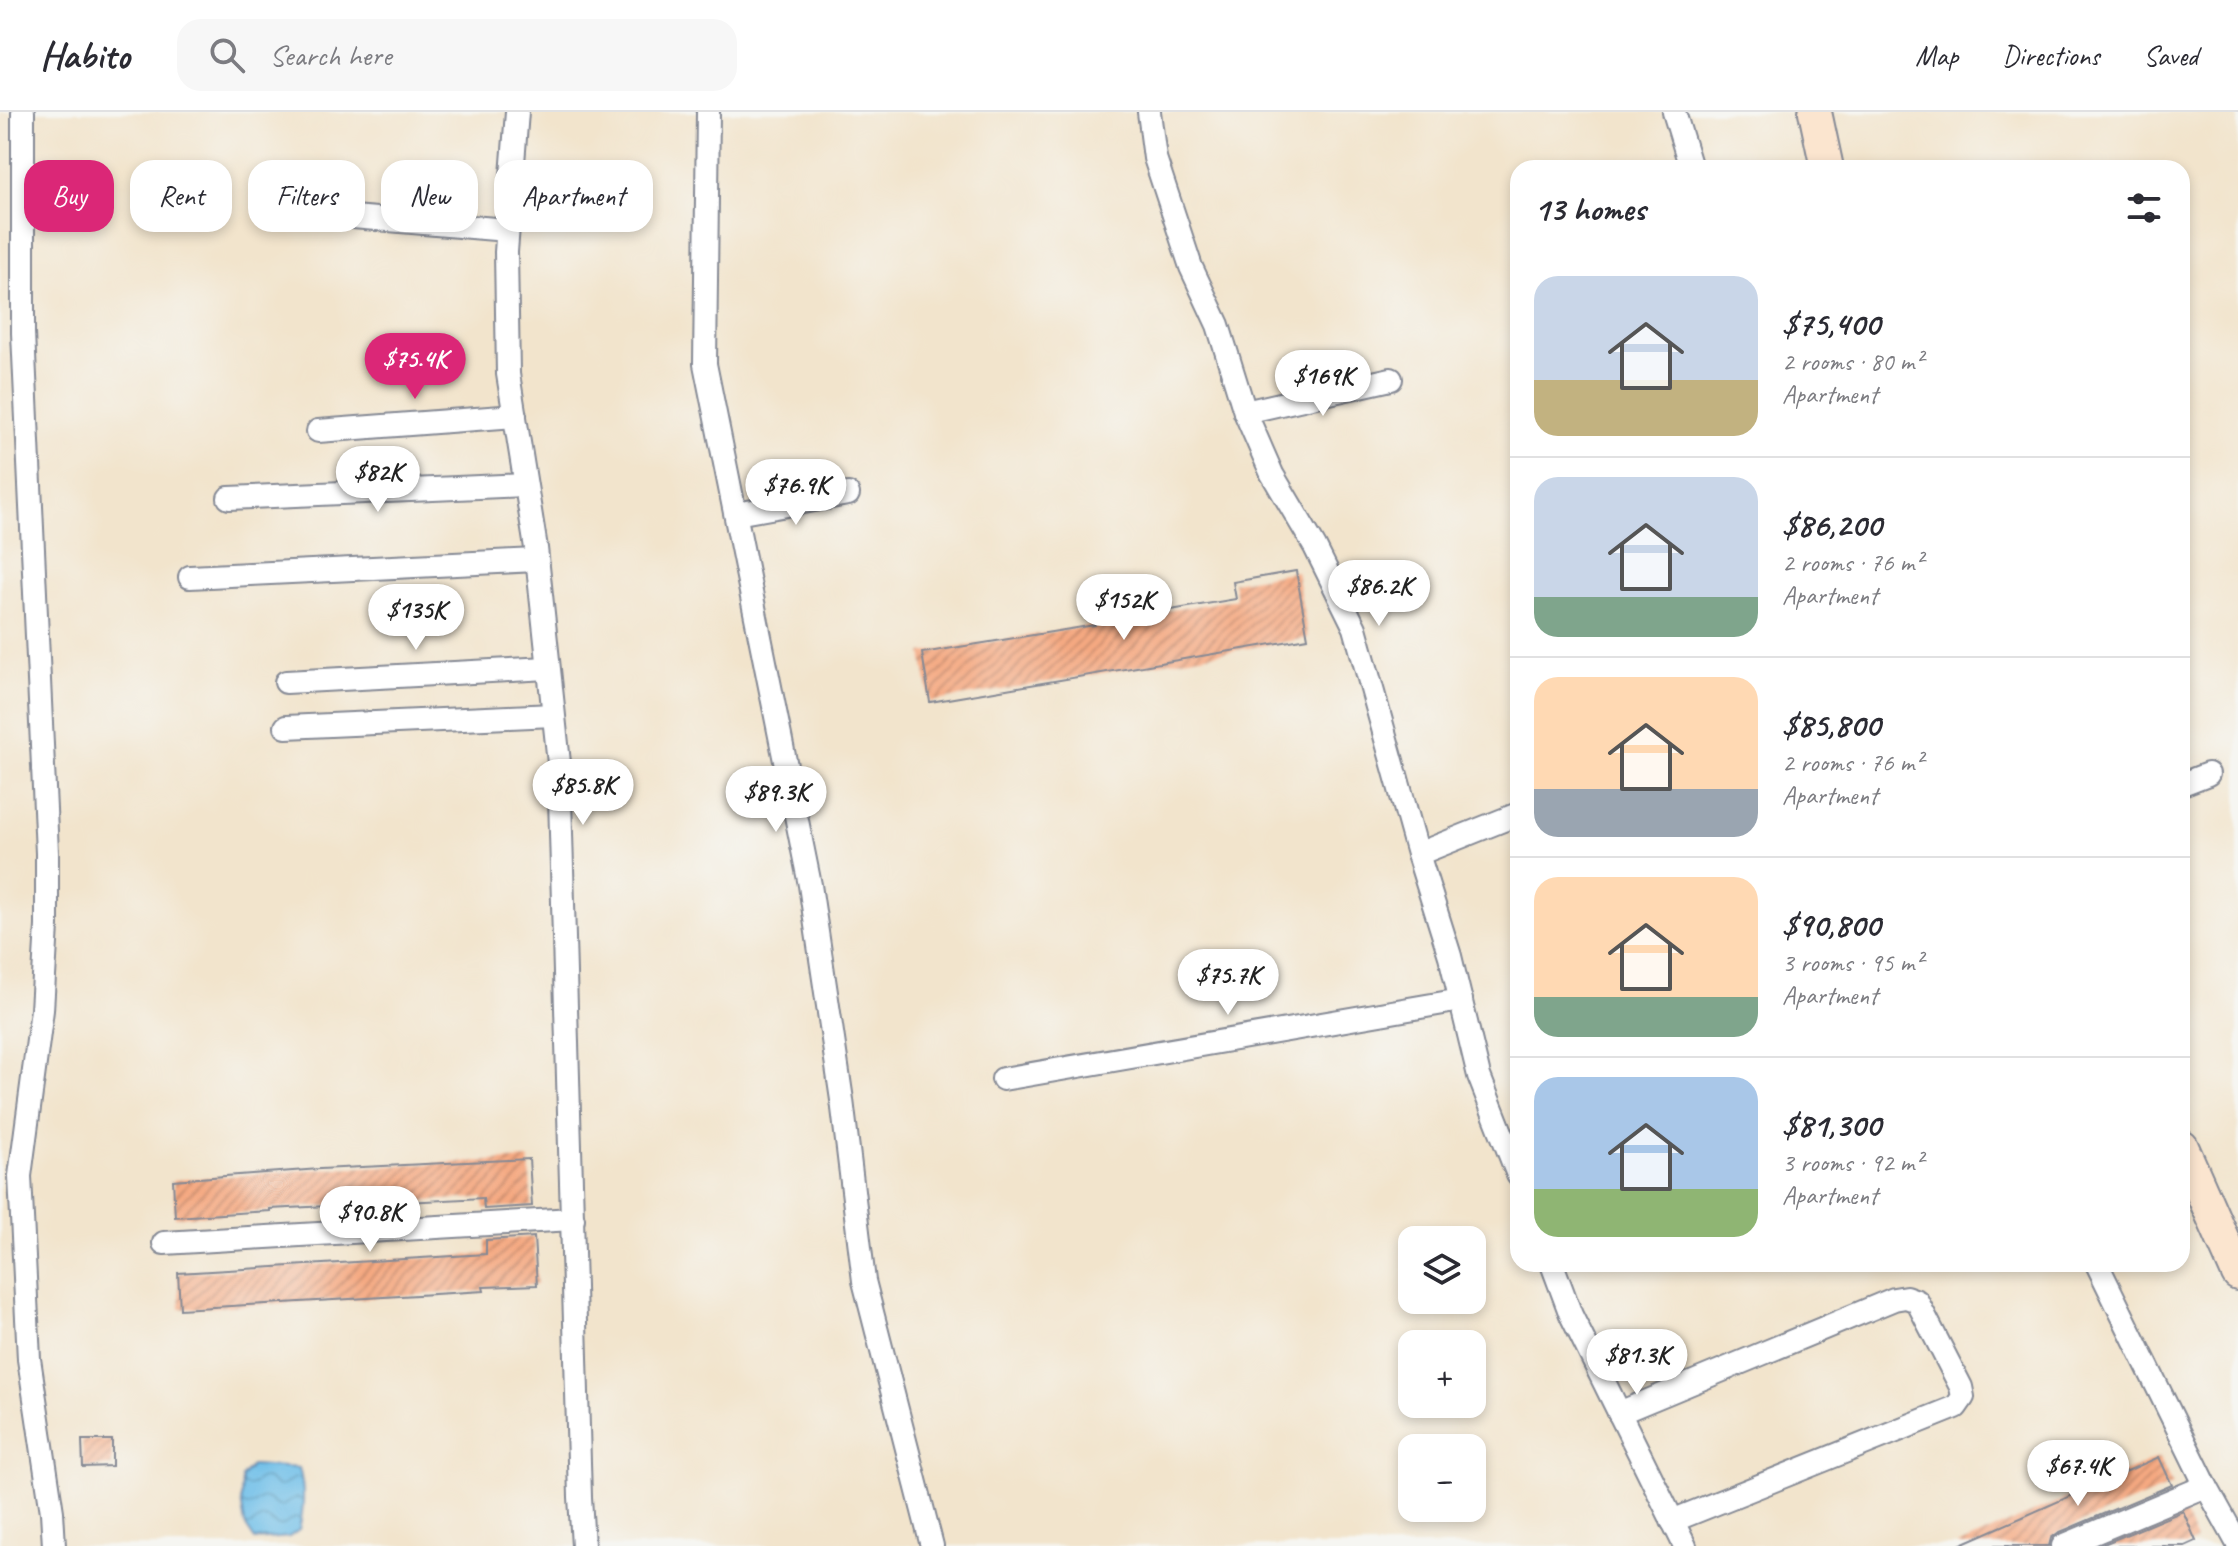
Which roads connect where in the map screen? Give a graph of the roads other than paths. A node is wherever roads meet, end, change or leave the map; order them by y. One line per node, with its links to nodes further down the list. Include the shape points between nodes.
1 (23, 112): 44 (street, via 23,333 47,926 42,1010 20,1176 29,1359)
2 (517, 112): 7 (street)
3 (708, 112): 20 (street, via 705,364)
4 (1149, 112): 14 (street, via 1155,158)
5 (1674, 112): 8 (street)
6 (1815, 112): 9 (street)
7 (513, 160)
8 (1689, 160)
9 (1825, 160)
10 (365, 218): 11 (street)
11 (494, 229)
12 (507, 232): 15 (street, via 508,374)
13 (1391, 379): 14 (street)
14 (1245, 412): 30 (street, via 1272,474 1355,628)
15 (515, 416): 16 (street); 17 (street)
16 (318, 431)
17 (525, 485): 19 (street); 21 (street)
18 (848, 494): 20 (street)
19 (229, 498)
20 (736, 514): 46 (street, via 810,885 864,1281)
21 (537, 560): 22 (street); 23 (street)
22 (190, 577)
23 (548, 668): 24 (street); 25 (street)
24 (286, 682)
25 (553, 715): 26 (street); 35 (street, via 559,763)
26 (286, 727)
27 (2208, 774): 28 (street)
28 (2190, 781)
29 (1510, 817): 30 (street)
30 (1418, 854): 31 (street)
31 (1461, 1000): 32 (street); 33 (street, via 1479,1076)
32 (1003, 1079)
33 (1510, 1155)
34 (2190, 1165): 39 (street)
35 (573, 1219): 36 (street); 45 (street)
36 (164, 1243)
37 (1555, 1272): 40 (street)
38 (2101, 1272): 41 (street)
39 (2238, 1274)
40 (1619, 1413): 42 (street); 42 (street, via 1906,1297 1917,1301 1961,1387 1963,1397 1956,1407)
41 (2206, 1486): 43 (street); 48 (street)
42 (1672, 1521): 47 (street)
43 (2238, 1544)
44 (54, 1546)
45 (583, 1546)
46 (932, 1546)
47 (1685, 1546)
48 (2063, 1546)

